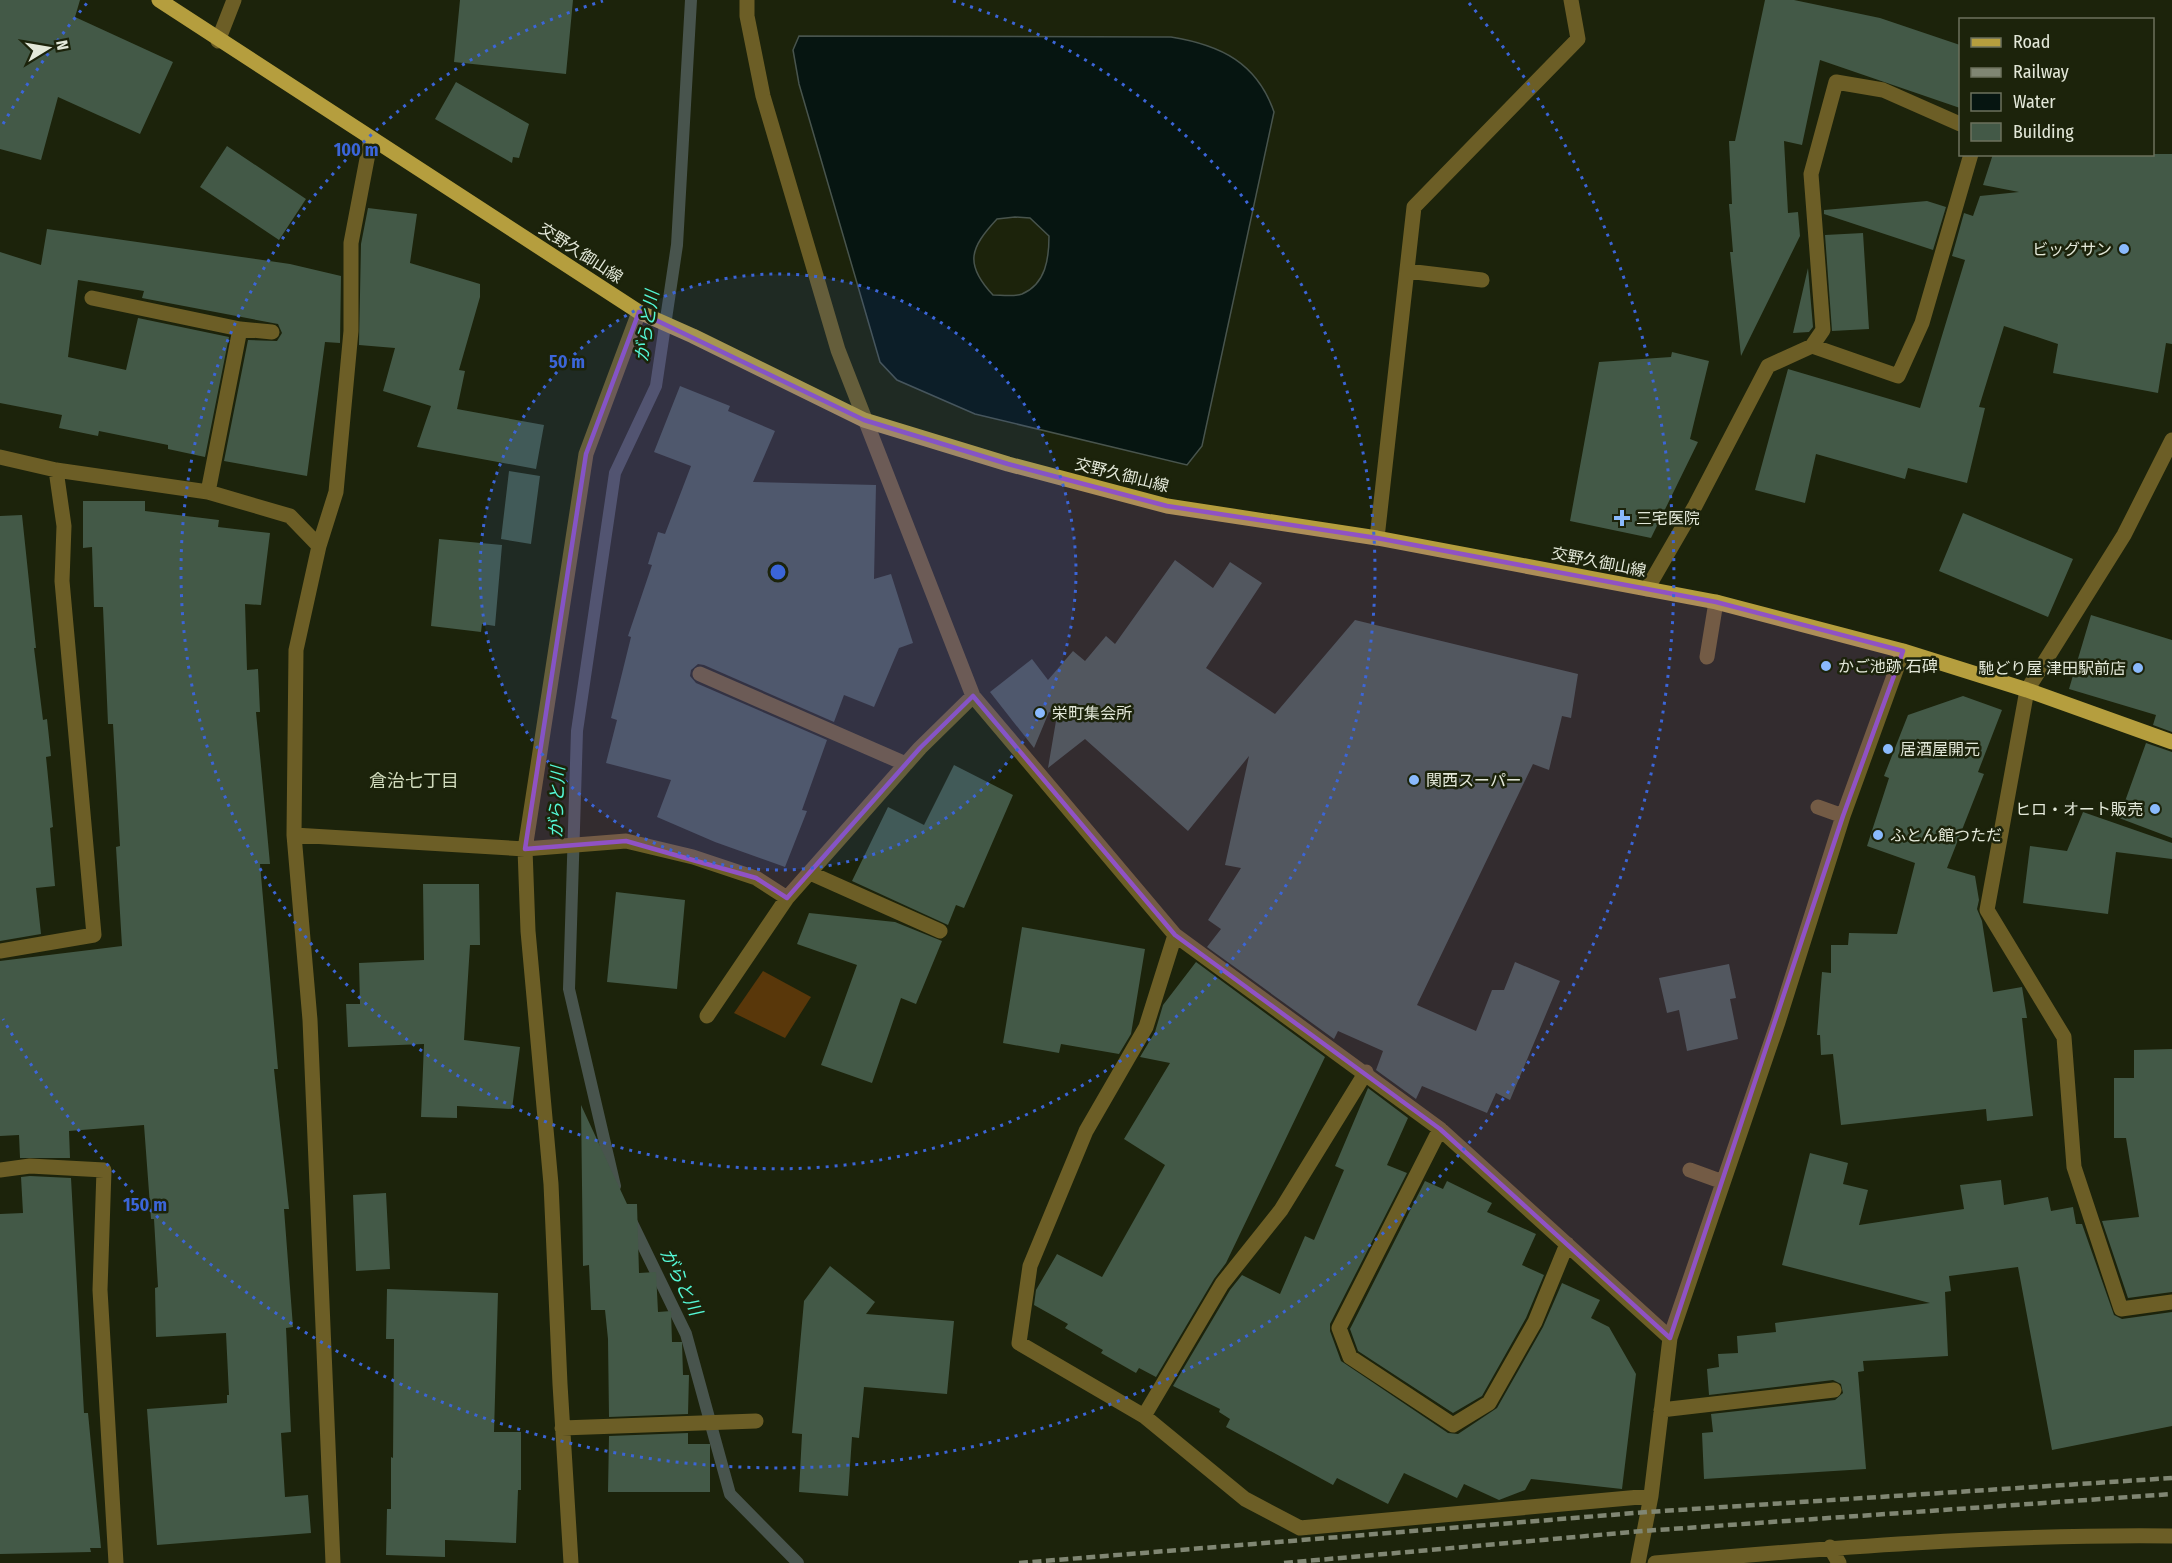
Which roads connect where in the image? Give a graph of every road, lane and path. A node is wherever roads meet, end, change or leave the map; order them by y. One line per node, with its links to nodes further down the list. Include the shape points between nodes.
1 (159, 0): 5 (main road, 交野久御山線)
2 (234, 0): 5 (street)
3 (747, 0): 16 (street, via 763,96 838,350)
4 (1571, 0): 9 (street, via 1578,39 1414,207)
5 (218, 41): 7 (main road, 交野久御山線)
6 (1959, 124): 15 (street, via 1883,90 1836,82 1811,174 1822,330)
7 (371, 138): 12 (main road, 交野久御山線); 22 (street, via 351,243 351,331 336,492)
8 (1970, 156): 15 (street, via 1922,323 1898,376)
9 (1407, 271): 10 (street); 21 (street)
10 (1482, 280)
11 (92, 298): 13 (street)
12 (644, 314): 16 (main road, 交野久御山線); 35 (street, via 586,454)
13 (240, 328): 14 (street); 20 (street)
14 (272, 332)
15 (1812, 346): 23 (street, via 1768,366)
16 (864, 420): 21 (main road, 交野久御山線, via 1008,464 1167,506); 29 (street)
17 (2172, 440): 28 (street, via 2124,535)
18 (0, 457): 19 (street)
19 (56, 470): 20 (street); 40 (street, via 64,526 62,581 94,936)
20 (208, 492): 22 (street, via 290,516)
21 (1377, 538): 23 (main road, 交野久御山線)
22 (319, 546): 34 (street, via 296,650)
23 (1647, 589): 24 (main road, 交野久御山線)
24 (1716, 602): 25 (main road, 交野久御山線); 26 (street)
25 (1903, 651): 28 (main road, 交野久御山線); 33 (street)
26 (1707, 657)
27 (700, 674): 31 (street)
28 (2027, 690): 30 (main road, 交野久御山線); 48 (street, via 1987,910 2064,1037 2074,1167 2121,1309)
29 (973, 696): 31 (street); 39 (street)
30 (2172, 742)
31 (906, 764): 36 (street)
32 (1818, 807): 33 (street)
33 (1843, 816): 46 (street)
34 (294, 835): 35 (street); 59 (street, via 310,1020)
35 (525, 849): 37 (street, via 626,841 756,878); 54 (street, via 528,931 551,1184)
36 (810, 873): 37 (street); 38 (street)
37 (787, 898): 41 (street)
38 (940, 931)
39 (1175, 934): 42 (street); 52 (street, via 1146,1027 1086,1131 1030,1266 1019,1343)
40 (0, 951)
41 (707, 1016)
42 (1366, 1072): 43 (street); 52 (street, via 1281,1209 1222,1284)
43 (1440, 1129): 47 (street); 47 (street, via 1339,1328 1350,1357 1453,1425 1490,1403 1535,1322)
44 (0, 1170): 58 (street, via 30,1166 104,1170 100,1290)
45 (1690, 1170): 46 (street)
46 (1723, 1182): 49 (street)
47 (1567, 1245): 49 (street)
48 (2172, 1302)
49 (1671, 1338): 51 (street)
50 (1834, 1390): 51 (street)
51 (1661, 1410): 55 (street)
52 (1144, 1416): 55 (street, via 1245,1498 1300,1528)
53 (756, 1421): 54 (street)
54 (562, 1428): 60 (street)
55 (1651, 1496): 61 (street)
56 (2172, 1536): 57 (street)
57 (1830, 1547): 62 (street); 63 (street)
58 (116, 1563)
59 (333, 1563)
60 (572, 1563)
61 (1638, 1563)
62 (1655, 1563)
63 (1839, 1563)

